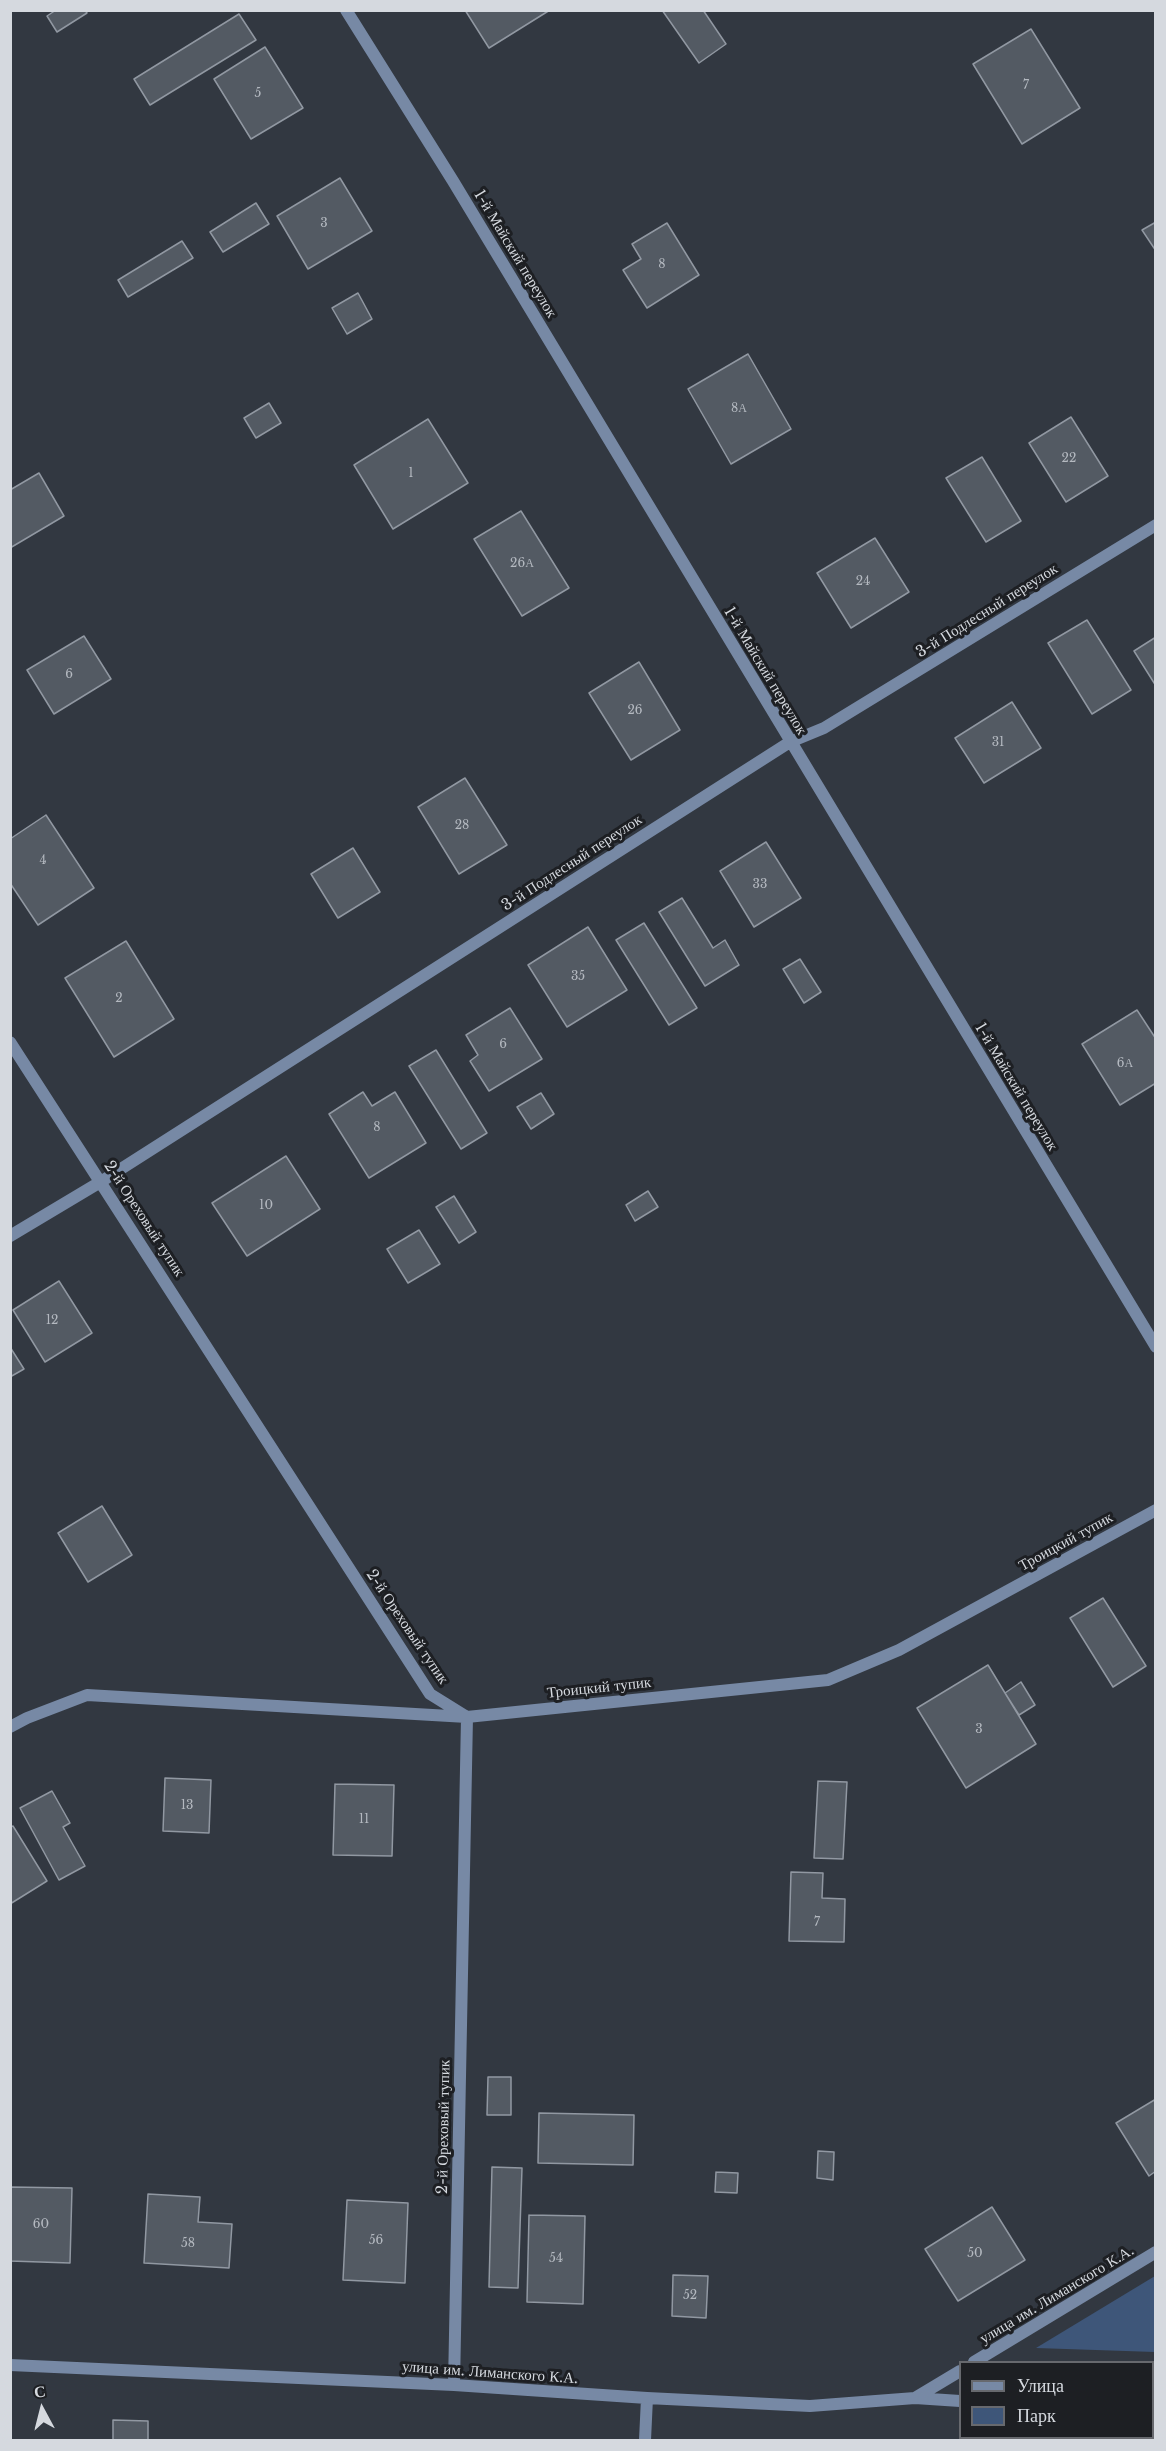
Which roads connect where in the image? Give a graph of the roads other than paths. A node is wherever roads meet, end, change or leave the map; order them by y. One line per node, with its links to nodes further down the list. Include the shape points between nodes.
1 (346, 10): 3 (street, 1-й Майский переулок)
2 (1155, 525): 3 (street, 3-й Подлесный переулок, via 824,728)
3 (790, 742): 5 (street, 3-й Подлесный переулок); 7 (street, 1-й Майский переулок)
4 (10, 1042): 5 (street, 2-й Ореховый тупик)
5 (102, 1181): 6 (street, 3-й Подлесный переулок); 9 (street, 2-й Ореховый тупик, via 430,1694)
6 (10, 1236)
7 (1155, 1347)
8 (1155, 1510): 9 (street, Троицкий тупик, via 899,1650 828,1680)
9 (467, 1717): 10 (street, Троицкий тупик, via 87,1695); 15 (street, 2-й Ореховый тупик)
10 (10, 1727)
11 (1155, 2252): 12 (street, улица им. Лиманского К.А.)
12 (976, 2361)
13 (10, 2365): 15 (street, улица им. Лиманского К.А.)
14 (959, 2371): 17 (street, улица им. Лиманского К.А.)
15 (454, 2385): 16 (street, улица им. Лиманского К.А.)
16 (647, 2398): 17 (street, улица им. Лиманского К.А., via 810,2406); 19 (street)
17 (915, 2398): 18 (street)
18 (959, 2401)
19 (645, 2440)

